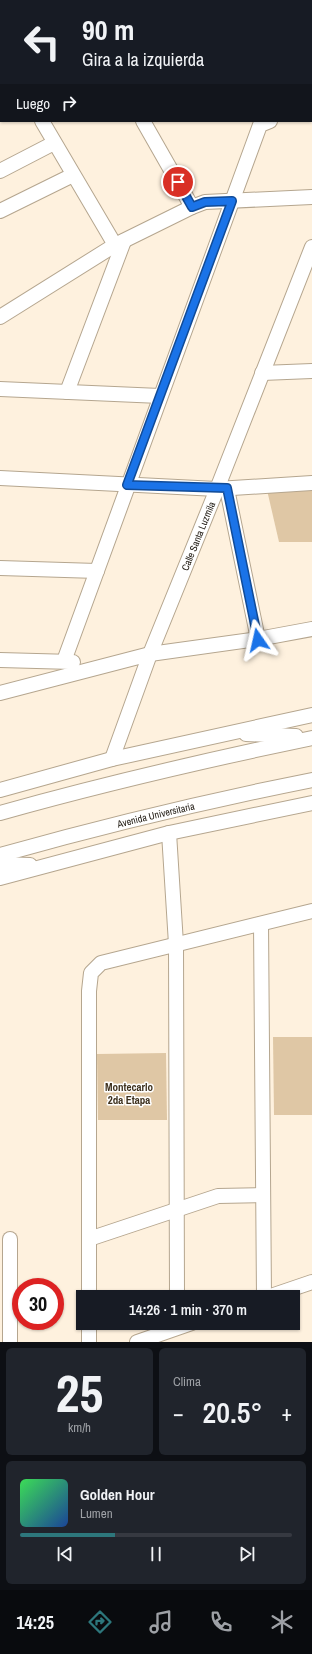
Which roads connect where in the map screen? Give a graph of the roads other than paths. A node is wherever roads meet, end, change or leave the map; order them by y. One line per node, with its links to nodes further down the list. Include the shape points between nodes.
1 (43, 122): 4 (street)
2 (145, 122): 9 (street)
3 (268, 122): 8 (street, via 260,125)
4 (54, 143): 5 (street); 6 (street)
5 (0, 171)
6 (73, 175): 10 (street); 11 (street)
7 (312, 197): 8 (street)
8 (232, 201): 9 (street, via 205,202); 18 (street)
9 (192, 207): 11 (street)
10 (0, 211)
11 (120, 243): 13 (street); 17 (street)
12 (312, 246): 15 (street, Calle Santa Luzmila)
13 (0, 317)
14 (312, 371): 15 (street)
15 (262, 373): 22 (street, Calle Santa Luzmila)
16 (0, 389): 17 (street)
17 (67, 392): 18 (street)
18 (160, 396): 21 (street)
19 (0, 478): 21 (street)
20 (312, 483): 22 (street)
21 (127, 485): 22 (street); 24 (street)
22 (222, 489): 26 (street); 27 (street, Calle Santa Luzmila)
23 (0, 568): 24 (street)
24 (96, 571): 29 (street)
25 (312, 629): 26 (street)
26 (258, 640): 27 (street)
27 (150, 654): 30 (street); 35 (street, Calle Santa Luzmila)
28 (0, 660): 29 (street)
29 (64, 661): 30 (street)
30 (104, 665): 31 (street)
31 (0, 693)
32 (312, 715): 33 (street)
33 (225, 734): 34 (street); 35 (street)
34 (312, 738): 39 (street, via 72,793)
35 (112, 759): 37 (street)
36 (312, 780): 41 (street, Avenida Universitaria, via 95,828)
37 (0, 790)
38 (312, 803): 40 (street)
39 (0, 813)
40 (169, 833): 43 (street); 47 (street)
41 (0, 855)
42 (0, 864): 43 (street)
43 (44, 866): 44 (street)
44 (0, 878)
45 (312, 911): 46 (street)
46 (261, 924): 47 (street); 48 (street)
47 (176, 944): 49 (street); 51 (street, via 101,963 91,973)
48 (263, 1195): 49 (street, via 218,1196); 55 (street)
49 (177, 1210): 51 (street); 54 (street)
50 (10, 1239): 57 (street)
51 (89, 1239): 53 (street)
52 (312, 1282): 56 (street)
53 (89, 1290)
54 (177, 1290)
55 (264, 1290)
56 (289, 1290)
57 (5, 1291): 61 (street)
58 (89, 1330): 62 (street)
59 (170, 1330): 60 (street)
60 (155, 1339): 63 (street)
61 (10, 1342)
62 (90, 1342)
63 (137, 1342)

